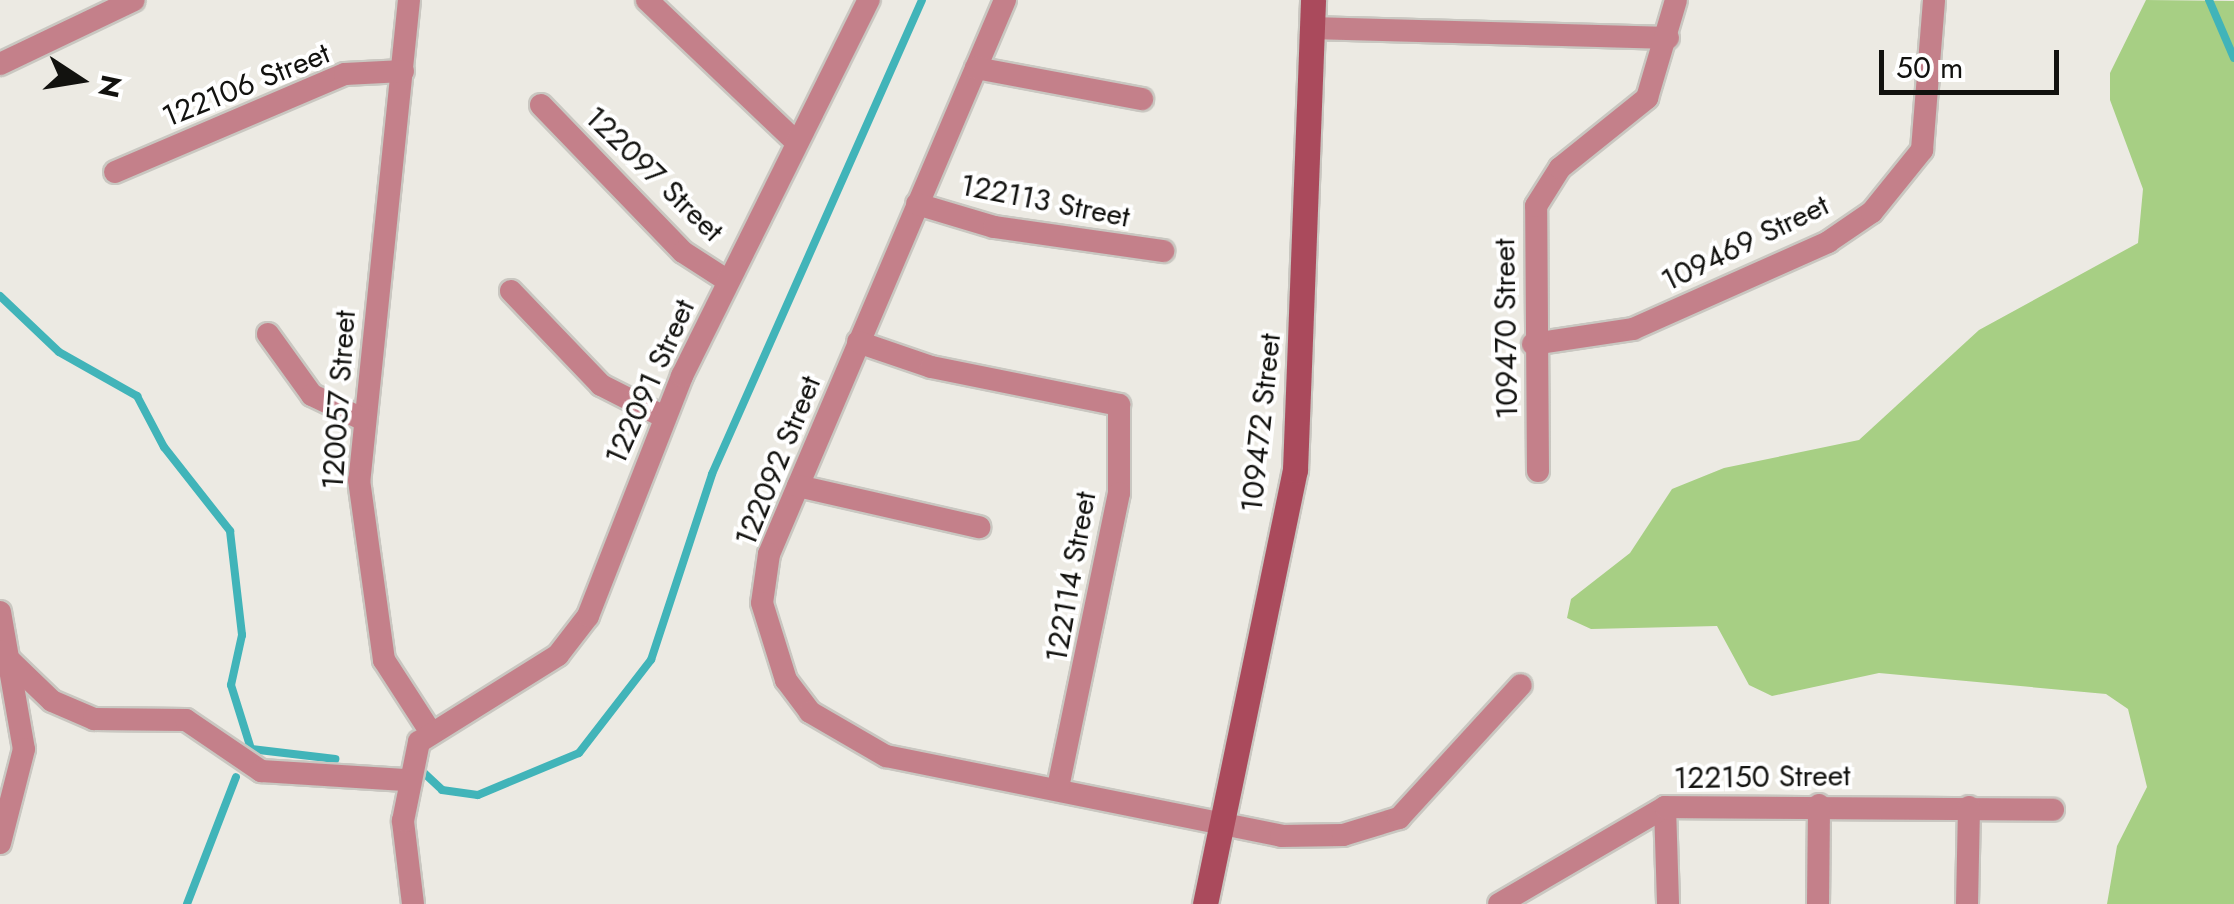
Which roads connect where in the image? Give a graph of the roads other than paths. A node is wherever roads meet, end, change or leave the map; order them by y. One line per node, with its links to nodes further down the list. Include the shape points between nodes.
1 (134, 0): 11 (street)
2 (409, 0): 13 (street, 120057 Street)
3 (647, 0): 16 (street)
4 (869, 0): 16 (street, 122091 Street)
5 (1005, 0): 12 (street, 122092 Street)
6 (1312, 0): 9 (street, 109472 Street)
7 (1676, 0): 10 (street, 109470 Street)
8 (1934, 0): 24 (street, 109469 Street, via 1922,150 1872,212 1828,242 1633,328)
9 (1312, 28): 10 (street); 40 (street, 109472 Street, via 1295,470)
10 (1668, 38): 24 (street, 109470 Street, via 1647,98 1542,189)
11 (0, 64)
12 (976, 68): 14 (street); 18 (street, 122092 Street)
13 (403, 72): 17 (street, 122106 Street, via 344,74); 26 (street, 120057 Street)
14 (1142, 98)
15 (541, 105): 20 (street, 122097 Street, via 683,252)
16 (797, 143): 20 (street, 122091 Street)
17 (115, 172)
18 (918, 204): 19 (street, 122113 Street, via 994,227); 23 (street, 122092 Street)
19 (1162, 251)
20 (728, 281): 25 (street, 122091 Street)
21 (511, 291): 25 (street, via 601,385)
22 (268, 334): 26 (street, via 312,395)
23 (858, 342): 28 (street, 122092 Street); 35 (street, 122114 Street, via 931,368 1119,405 1120,493)
24 (1533, 344): 27 (street, 109470 Street)
25 (664, 417): 33 (street, 122091 Street, via 574,640)
26 (362, 419): 33 (street, 120057 Street, via 359,480 384,660)
27 (1538, 472)
28 (798, 486): 29 (street); 35 (street, 122092 Street, via 770,554 762,603 786,680 810,712 886,756)
29 (979, 526)
30 (0, 612): 31 (street)
31 (4, 651): 34 (street, via 31,684 94,719 186,720 260,771); 41 (street, via 24,749)
32 (1521, 686): 40 (street, 122092 Street, via 1399,818 1342,835)
33 (428, 728): 34 (street)
34 (406, 780): 43 (street)
35 (1058, 788): 40 (street, 122092 Street)
36 (1820, 805): 37 (street, 122150 Street); 38 (street, 122150 Street); 46 (street)
37 (1664, 807): 42 (street, 122150 Street); 45 (street)
38 (1969, 807): 39 (street, 122150 Street); 47 (street)
39 (2052, 810)
40 (1224, 826): 44 (street, 109472 Street)
41 (0, 843)
42 (1513, 900)
43 (413, 904)
44 (1205, 904)
45 (1668, 904)
46 (1818, 904)
47 (1967, 904)

